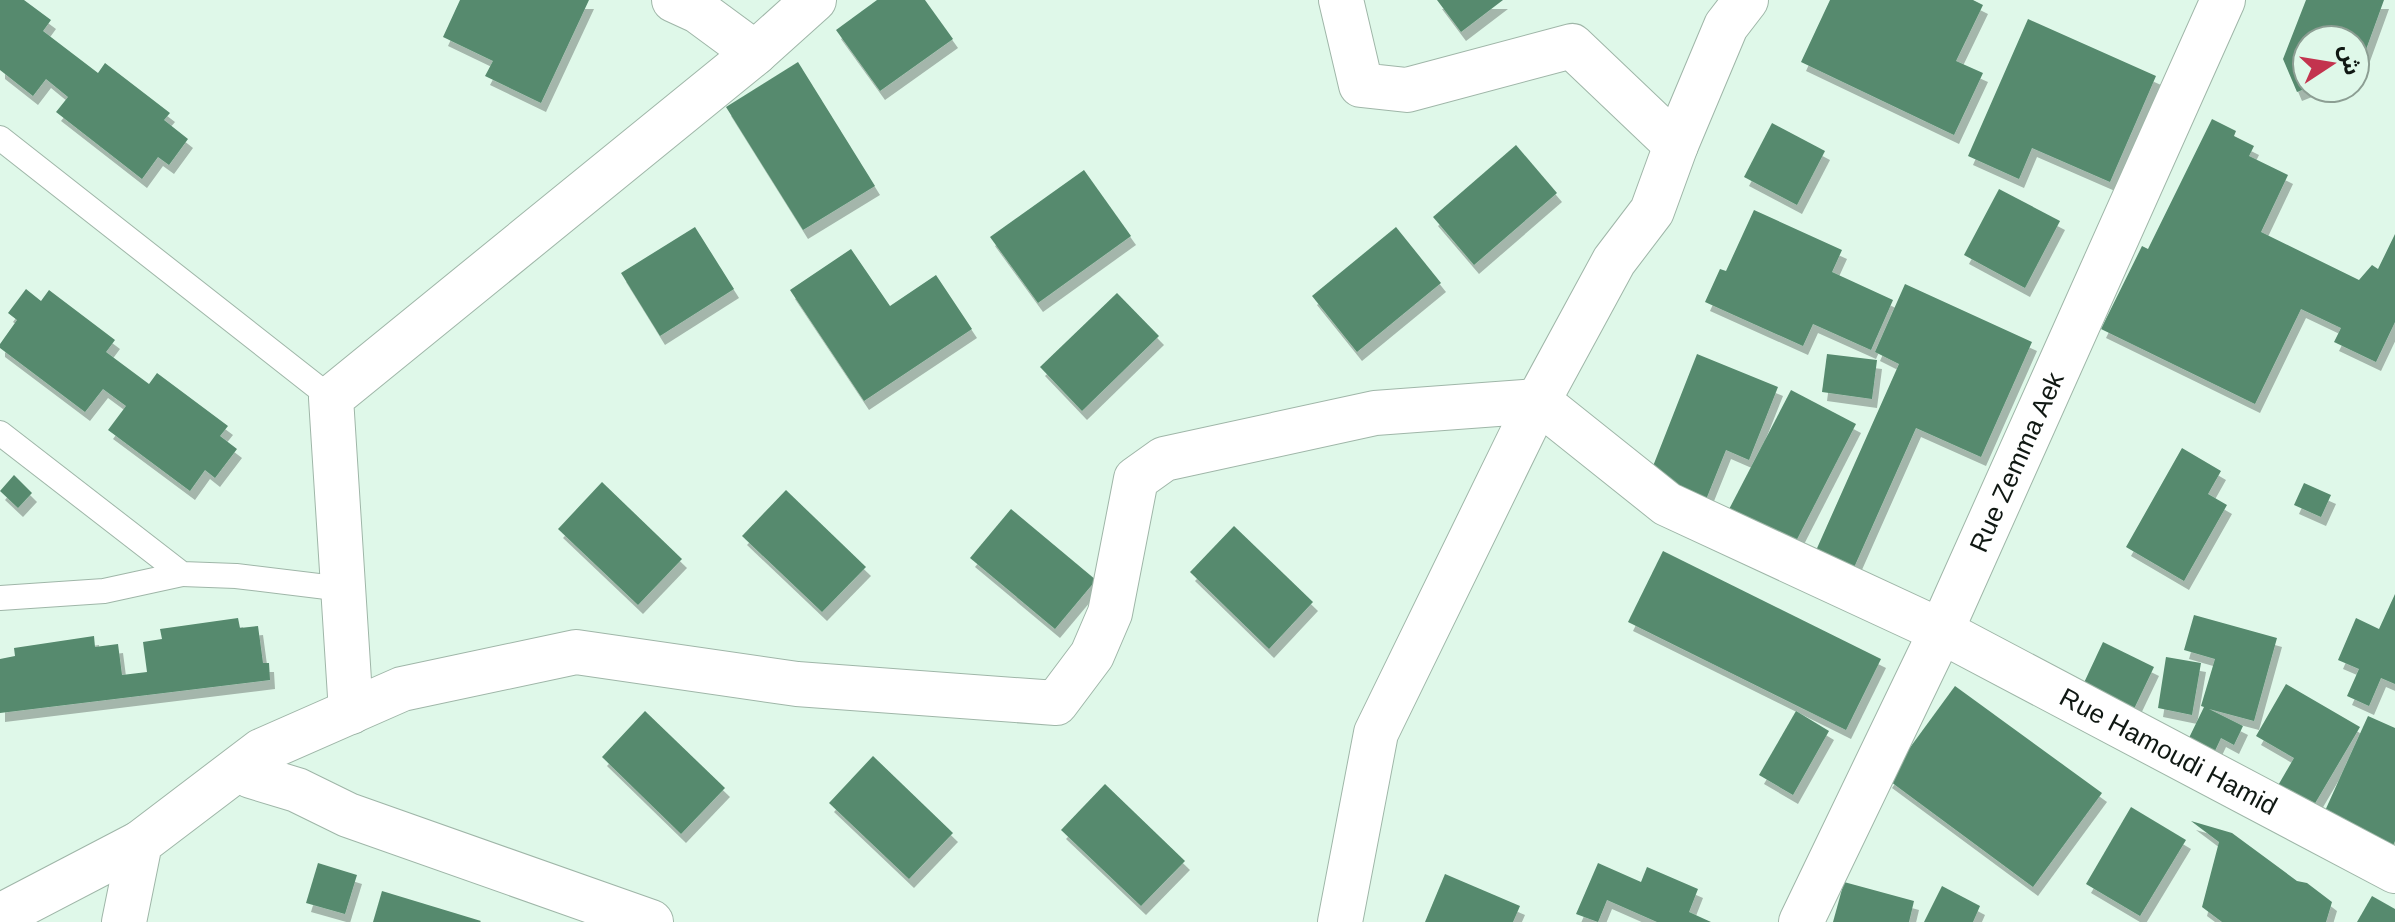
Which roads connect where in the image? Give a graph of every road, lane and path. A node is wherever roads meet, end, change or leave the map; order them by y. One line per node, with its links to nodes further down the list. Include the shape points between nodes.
1 (674, 0): 6 (street)
2 (814, 0): 6 (street)
3 (1341, 0): 8 (street, via 1361,85 1407,90 1572,46)
4 (1746, 0): 8 (street, via 1726,26)
5 (2223, 0): 15 (street, Rue Zemma Aek)
6 (755, 53): 9 (street)
7 (0, 138): 9 (lane)
8 (1676, 145): 10 (street, via 1652,211 1614,261)
9 (331, 398): 13 (street)
10 (1538, 401): 15 (street, Rue Hamoudi Hamid, via 1667,504); 16 (street, via 1375,413 1164,459 1136,479 1110,613 1092,655 1056,703 797,684 576,652 402,689); 23 (street, via 1376,733)
11 (0, 433): 12 (lane)
12 (182, 574): 13 (lane); 14 (lane, via 104,591)
13 (343, 589): 16 (street)
14 (0, 598)
15 (1941, 631): 19 (street, Rue Hamoudi Hamid); 24 (street, Rue Zemma Aek)
16 (351, 712): 17 (street, via 261,751)
17 (240, 768): 18 (street); 22 (street, via 348,815)
18 (140, 843): 20 (street); 21 (street)
19 (2395, 871)
20 (0, 916)
21 (124, 922)
22 (651, 922)
23 (1340, 922)
24 (1801, 922)

